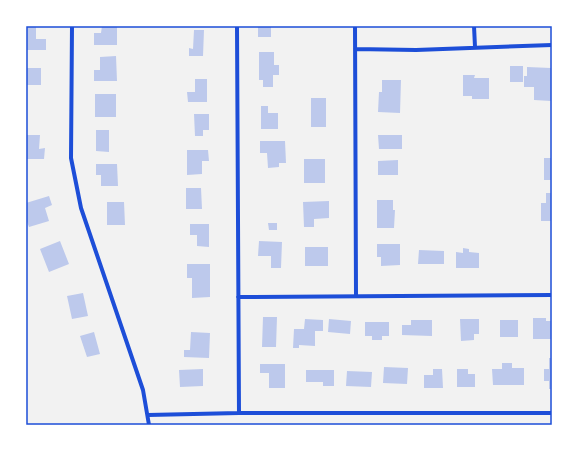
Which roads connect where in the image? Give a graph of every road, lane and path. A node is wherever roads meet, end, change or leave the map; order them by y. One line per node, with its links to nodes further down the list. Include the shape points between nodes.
1 (72, 26): 13 (street, via 70,132 75,183 81,208 143,390)
2 (237, 26): 10 (street)
3 (355, 26): 7 (street)
4 (474, 26): 6 (street)
5 (552, 45): 6 (street)
6 (475, 47): 7 (street, via 416,50)
7 (354, 49): 9 (street)
8 (552, 295): 9 (street)
9 (356, 296): 10 (street)
10 (238, 298): 12 (street)
11 (552, 412): 12 (street)
12 (239, 413): 13 (street)
13 (148, 415): 14 (street)
14 (149, 425)

